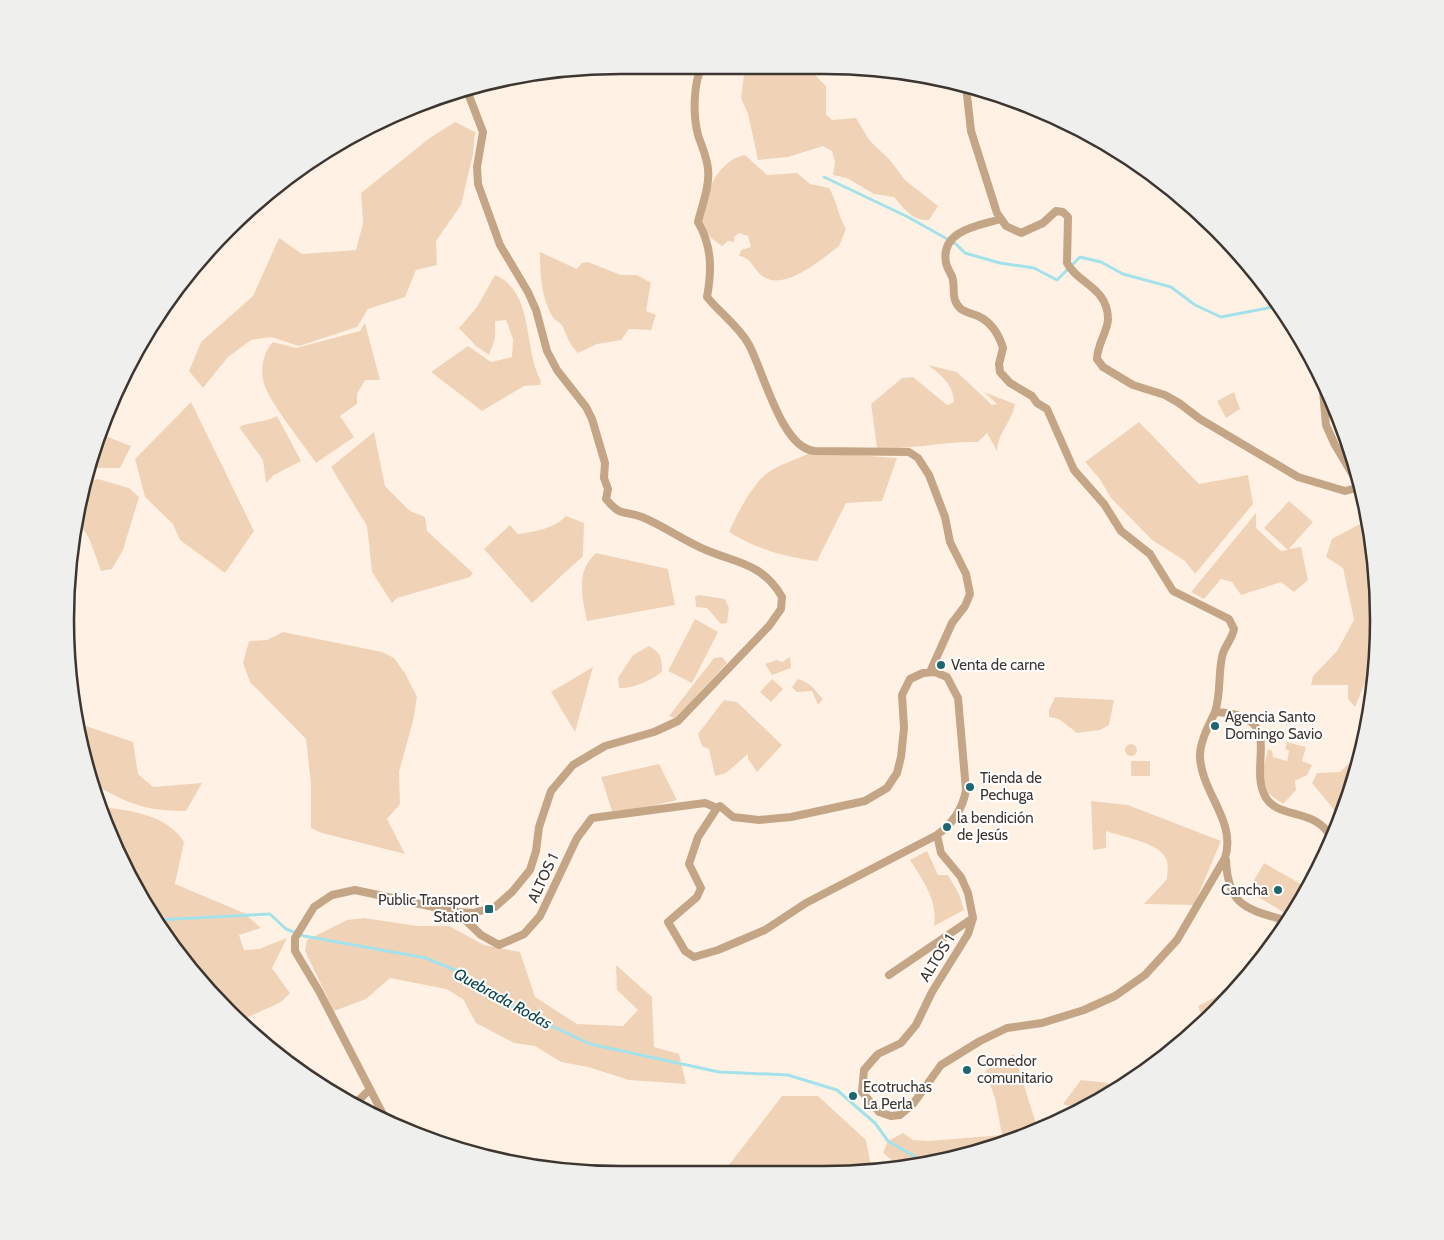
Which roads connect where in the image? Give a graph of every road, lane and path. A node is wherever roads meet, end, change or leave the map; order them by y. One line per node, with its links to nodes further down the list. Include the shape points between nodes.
1 (699, 74): 8 (street, via 696,113 709,178 698,222 708,238 710,252 707,297 748,344 767,390 790,433 803,447 823,452 909,452 924,467 945,518 950,542 966,574 970,594 952,623)
2 (967, 93): 4 (street, via 971,132 997,213)
3 (469, 95): 14 (street, via 483,132 477,167 478,184 500,245 536,310 550,357 592,419 605,463 606,500 617,512 641,517 708,551 765,574 782,597 781,609 769,626 678,721 654,732 605,746 573,765 551,791 530,870 495,907 474,913)
4 (1002, 219): 7 (street, via 1006,226 1021,233 1043,223 1056,211 1068,217 1068,266 1092,285 1107,310 1107,325 1097,347 1097,360 1103,367 1133,385 1165,395 1298,477 1345,490); 9 (street, ALTOS 1, via 962,230 950,240 946,247 946,264 953,279 953,300 961,309 991,326 1004,348 1000,372 1046,409 1074,470 1104,504 1121,531 1150,554 1173,591 1229,619 1234,629 1232,640 1222,656)
5 (1324, 399): 6 (street, via 1326,425)
6 (1349, 470)
7 (1354, 488)
8 (930, 672): 10 (street, ALTOS 1, via 910,679 902,695 904,728 901,757 897,773 887,788 865,801 791,817 733,817 720,806); 12 (street, via 947,677 958,698 966,768 964,803 945,829)
9 (1215, 712): 11 (street, via 1230,713 1250,721 1261,737 1263,750 1259,780 1267,799 1283,810 1310,817); 13 (street, ALTOS 1, via 1200,755 1210,792 1227,829)
10 (717, 808): 12 (street, via 698,837 688,864 701,888 697,897 668,922 685,951 694,957 765,930 806,903); 14 (street, ALTOS 1, via 705,803 592,818 577,838 540,916 524,934 499,945 481,936)
11 (1328, 832)
12 (937, 834): 15 (street, via 941,853 961,877 968,893)
13 (1226, 858): 15 (street, ALTOS 1, via 1177,940 1145,975 1115,996 1084,1010 1007,1028 980,1041 942,1065 913,1104 900,1115 879,1112 862,1092 864,1070 878,1054 901,1042 916,1025 968,934); 16 (street, via 1226,873 1237,900 1247,908)
14 (457, 912): 18 (street, via 355,890 332,895 314,907 296,935 295,951)
15 (973, 918): 17 (street)
16 (1281, 919)
17 (889, 975)
18 (370, 1090): 19 (street); 20 (street)
19 (359, 1100)
20 (381, 1112)

